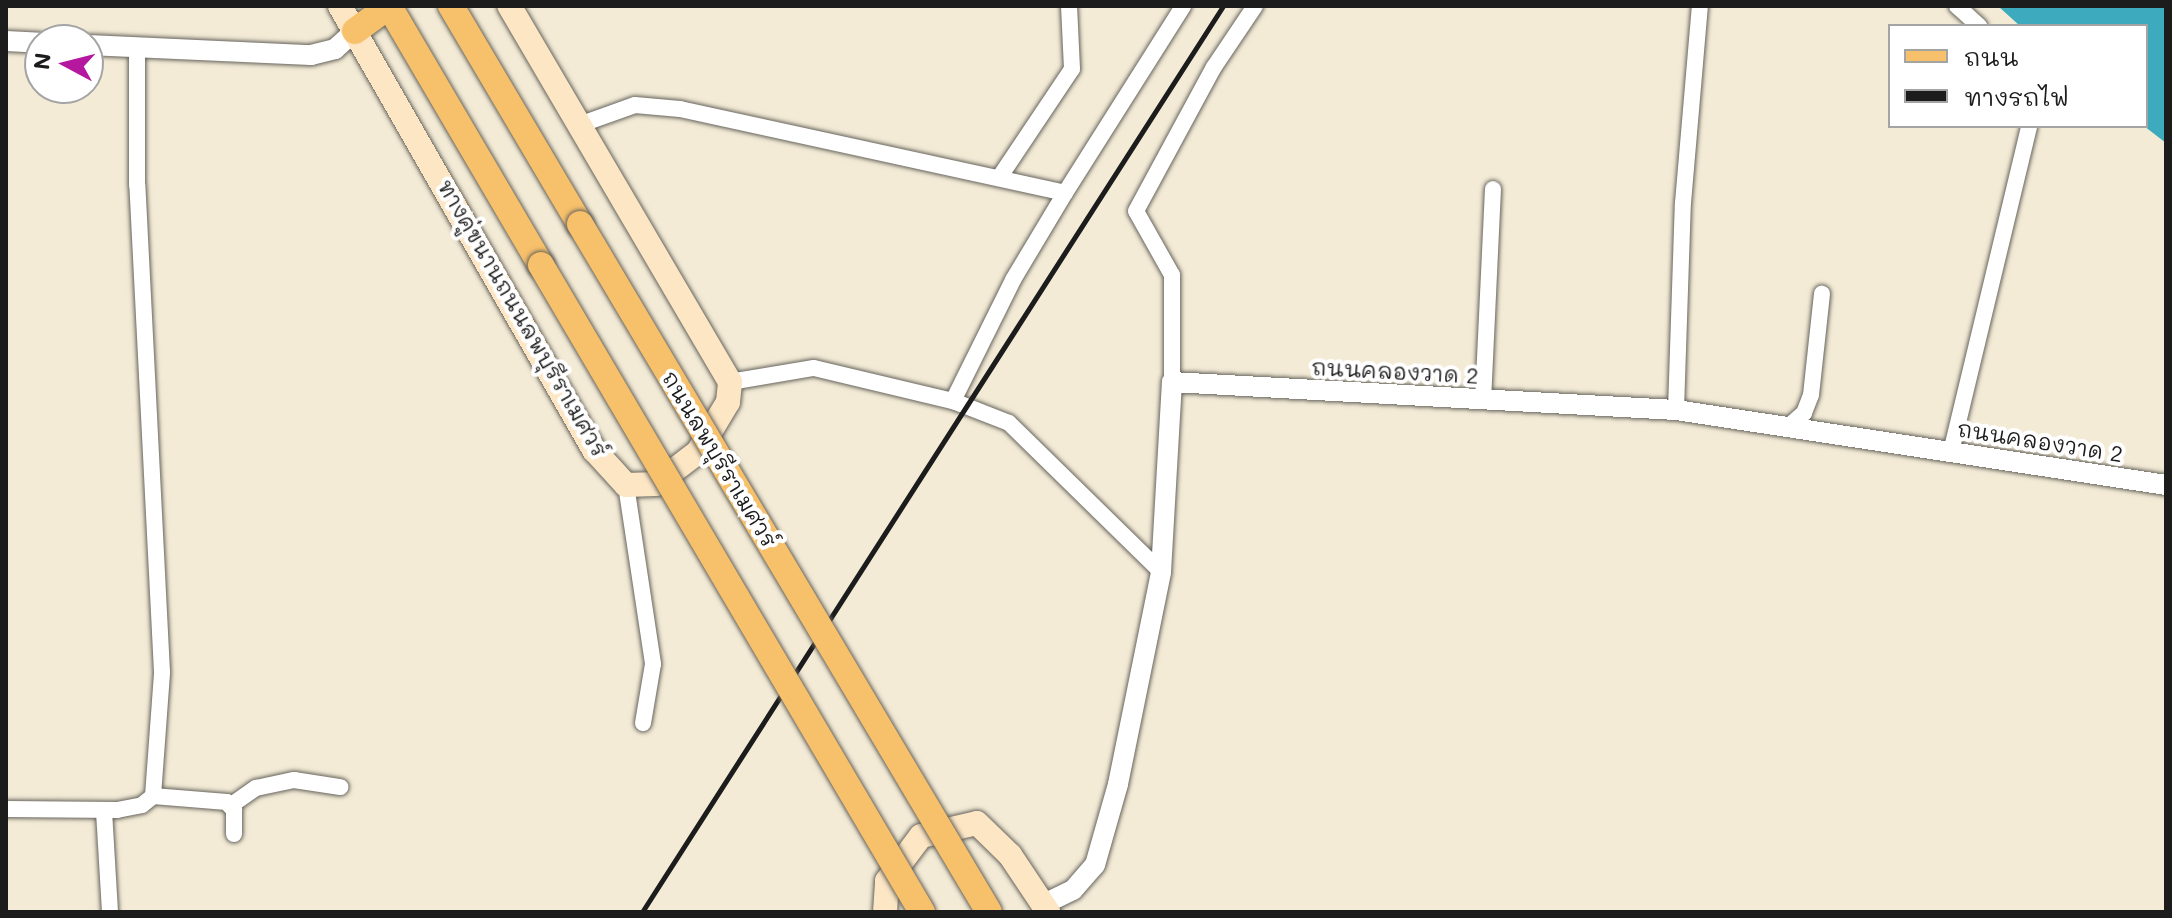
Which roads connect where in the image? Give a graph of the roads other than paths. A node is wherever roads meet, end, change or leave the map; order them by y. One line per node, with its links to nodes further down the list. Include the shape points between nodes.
1 (340, 6): 11 (main road, ทางคู่ขนานถนนลพบุรีราเมศวร์)
2 (389, 6): 11 (main road); 40 (main road, bridge)
3 (451, 6): 41 (main road, ถนนลพบุรีราเมศวร์, bridge)
4 (509, 6): 14 (main road)
5 (1069, 6): 16 (street, via 1072,69)
6 (1183, 6): 18 (street)
7 (1255, 6): 21 (street, via 1214,67 1136,211 1172,275)
8 (1700, 6): 24 (street, via 1683,203)
9 (1957, 6): 10 (street)
10 (1977, 24)
11 (355, 31): 13 (street, via 335,49 311,55); 27 (main road, ทางคู่ขนานถนนลพบุรีราเมศวร์, via 594,450)
12 (104, 46): 13 (street)
13 (137, 47): 32 (street, via 138,201 162,672)
14 (579, 125): 16 (street, via 635,105 680,109); 20 (main road)
15 (2029, 128): 26 (street)
16 (999, 178): 18 (street)
17 (1493, 189): 23 (street)
18 (1065, 193): 22 (street, via 1013,280)
19 (1822, 294): 25 (street, via 1811,395 1804,413)
20 (730, 382): 22 (street, via 814,368); 27 (main road, via 728,402 698,452 656,484)
21 (1172, 382): 23 (street, ถนนคลองวาด 2); 29 (street)
22 (953, 401): 29 (street, via 1009,423)
23 (1483, 401): 24 (street, ถนนคลองวาด 2)
24 (1676, 410): 25 (street, ถนนคลองวาด 2)
25 (1789, 426): 26 (street, ถนนคลองวาด 2)
26 (1951, 452): 28 (street, ถนนคลองวาด 2)
27 (626, 485): 30 (street, via 653,664)
28 (2166, 485)
29 (1161, 572): 37 (street, via 1118,784 1095,865 1073,890)
30 (643, 723)
31 (340, 787): 33 (street, via 294,780 256,788)
32 (153, 796): 33 (street, via 215,798); 35 (street, via 142,805)
33 (230, 806): 36 (street)
34 (6, 809): 35 (street)
35 (104, 811): 38 (street)
36 (234, 834)
37 (1046, 908): 39 (main road, via 1010,855 977,823 921,836 887,881)
38 (110, 912)
39 (885, 912)
40 (922, 912)
41 (989, 912)

